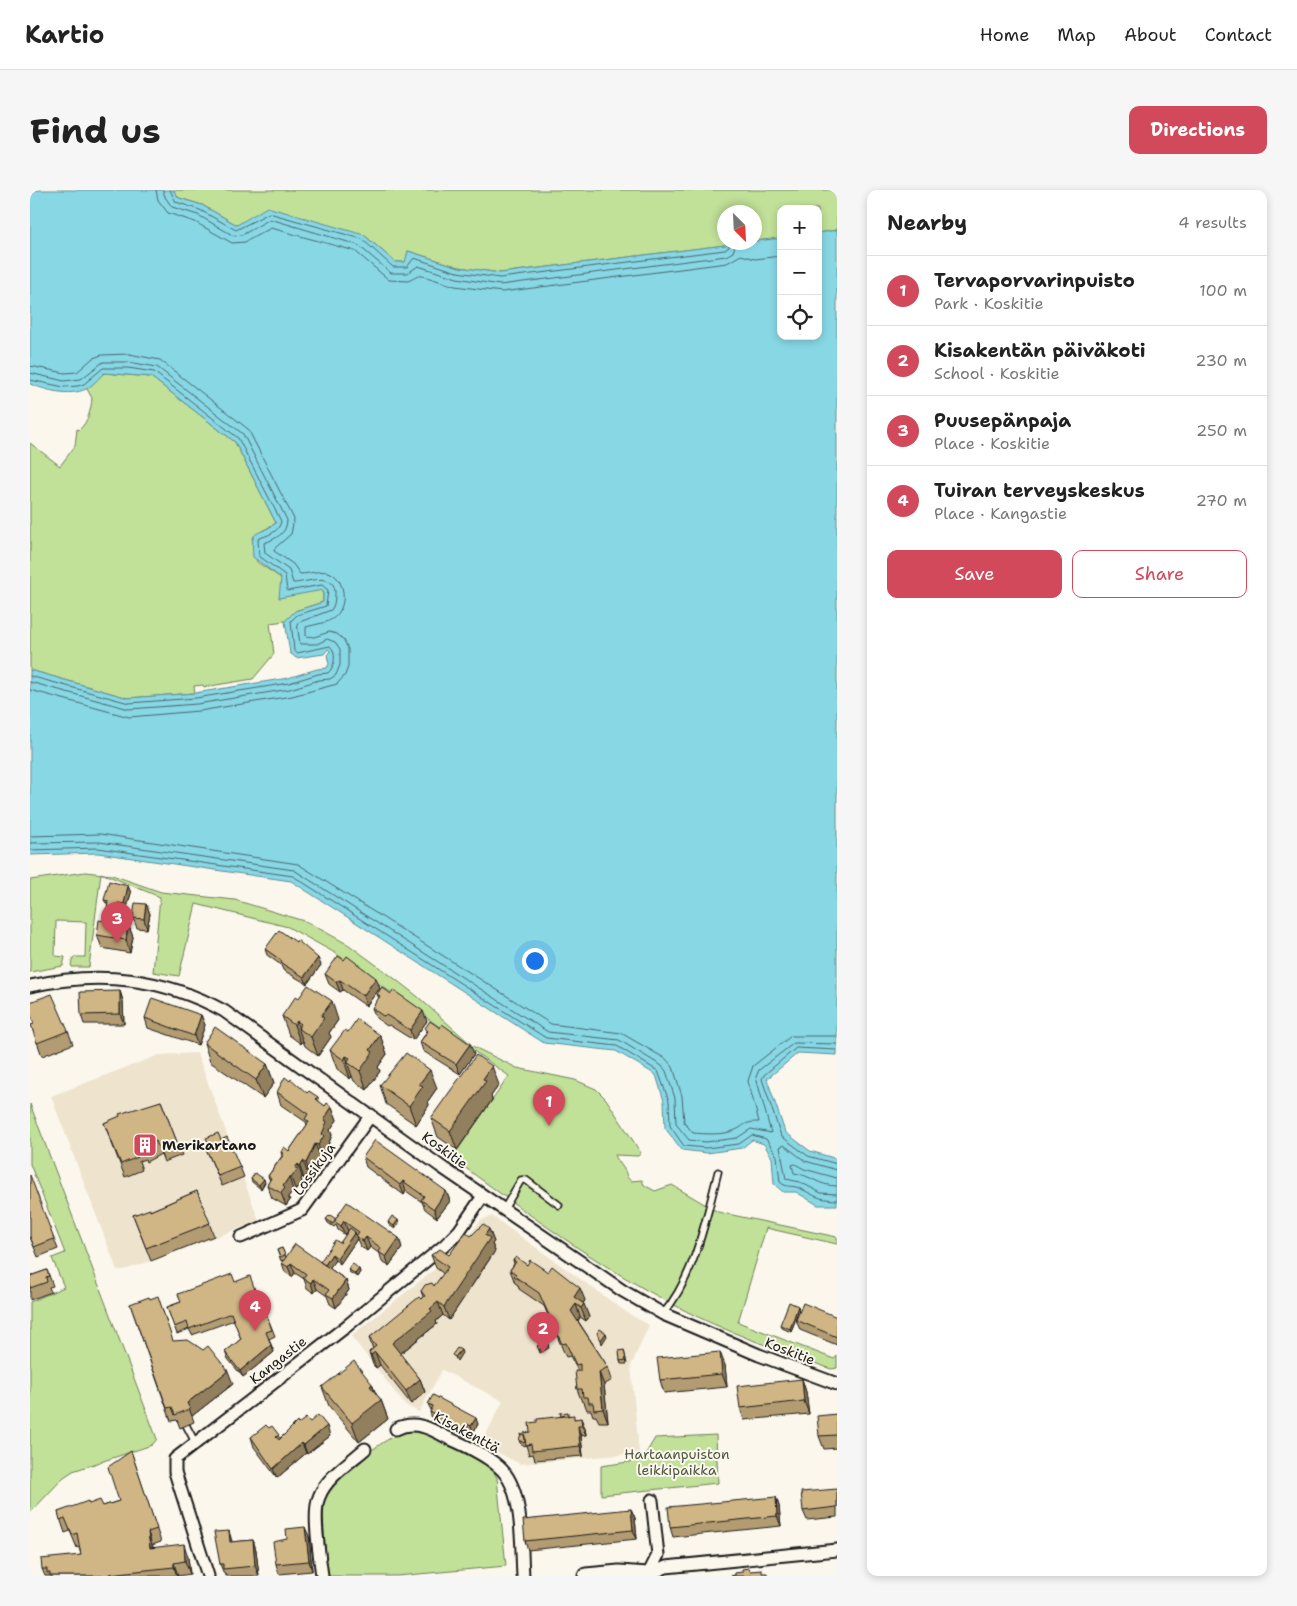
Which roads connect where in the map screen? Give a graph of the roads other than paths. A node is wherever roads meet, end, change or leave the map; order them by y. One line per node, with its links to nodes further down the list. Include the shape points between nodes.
1 (30, 986): 2 (street, Koskitie, via 99,978 149,983 187,993 224,1011)
2 (370, 1115): 4 (street, Koskitie); 7 (street, Lossikuja, via 302,1210)
3 (718, 1172): 8 (lane, via 693,1258 674,1301)
4 (483, 1196): 8 (street, Koskitie, via 623,1291); 12 (street, Kangastie, via 445,1245)
5 (507, 1204): 6 (lane, via 521,1180 526,1180)
6 (559, 1205)
7 (242, 1238)
8 (663, 1314): 9 (street, Koskitie)
9 (837, 1384)
10 (186, 1425): 12 (lane)
11 (396, 1429): 18 (street, Kisakenttä, via 407,1424 426,1427 487,1458 506,1473 516,1498)
12 (196, 1444): 16 (street, Kangastie, via 175,1459 175,1472)
13 (365, 1449): 17 (street, via 327,1485 319,1498)
14 (652, 1500): 20 (street, via 658,1555)
15 (837, 1550): 20 (street, via 666,1567)
16 (208, 1576)
17 (322, 1576)
18 (523, 1576)
19 (586, 1576): 20 (street, via 619,1573)
20 (648, 1576)

